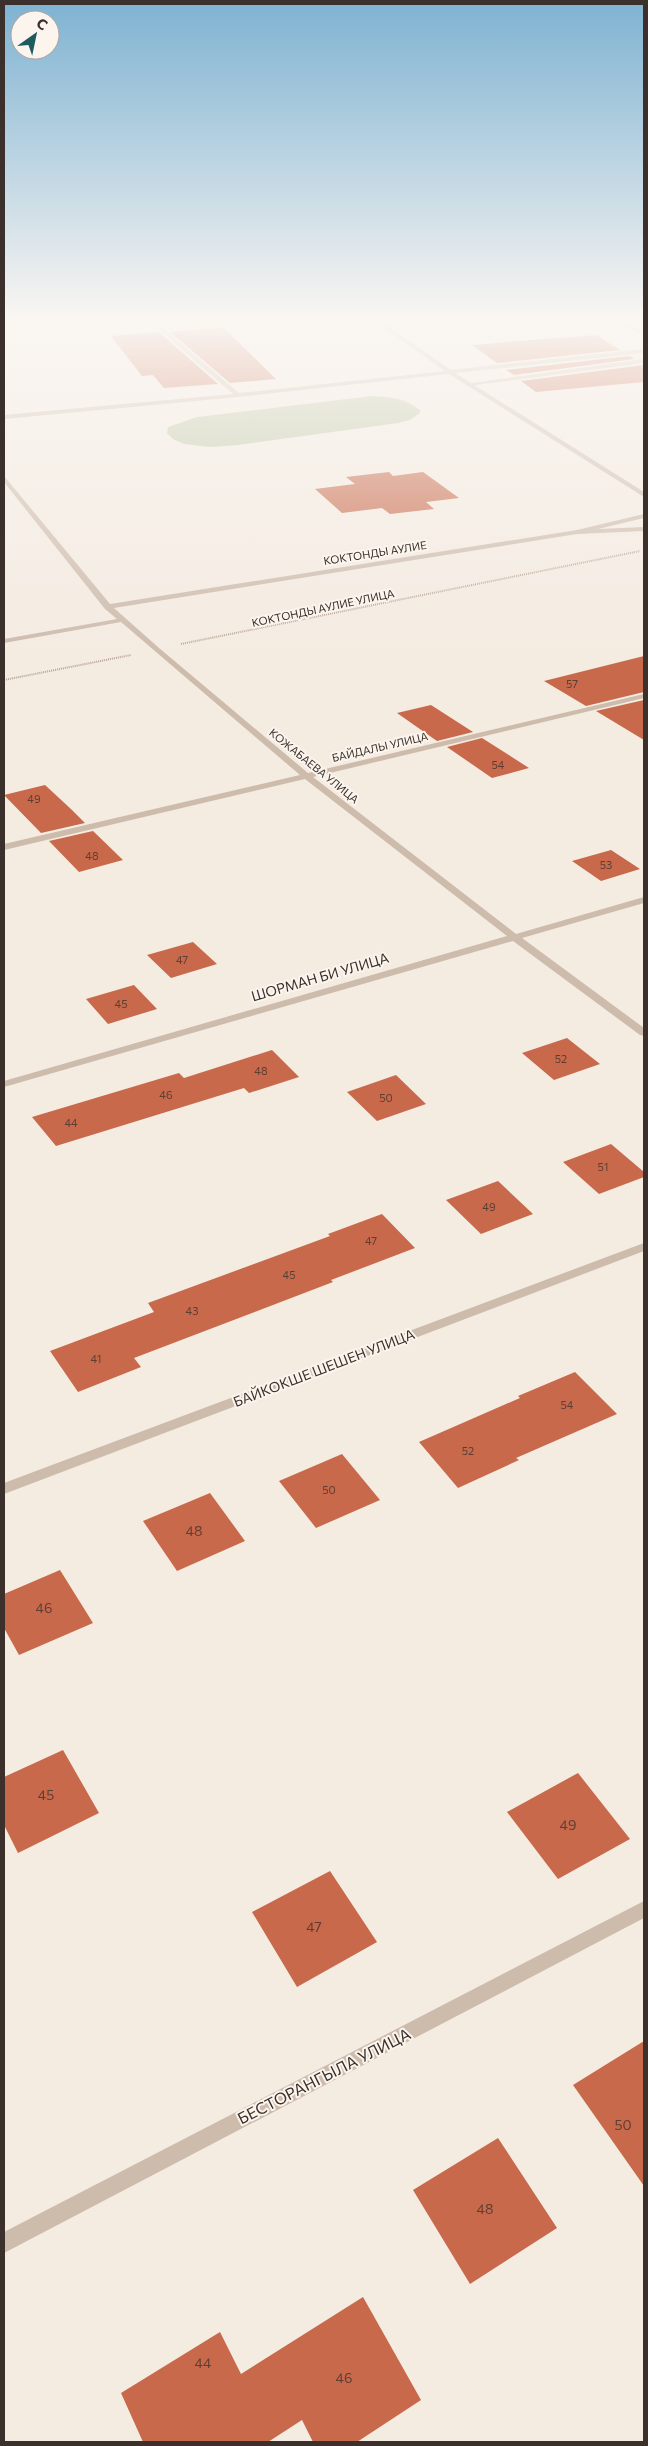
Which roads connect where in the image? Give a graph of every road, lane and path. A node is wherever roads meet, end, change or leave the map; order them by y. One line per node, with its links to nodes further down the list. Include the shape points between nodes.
1 (548, 434): 3 (street)
2 (4, 478): 8 (street, КОЖАБАЕВА УЛИЦА)
3 (644, 495)
4 (644, 516): 6 (street, КОКТОНДЫ АУЛИЕ)
5 (644, 529): 6 (street)
6 (577, 532): 8 (street, КОКТОНДЫ АУЛИЕ)
7 (644, 550): 11 (path, КОКТОНДЫ АУЛИЕ УЛИЦА)
8 (108, 607): 9 (street, КОЖАБАЕВА УЛИЦА)
9 (122, 620): 10 (street); 11 (street, КОЖАБАЕВА УЛИЦА)
10 (4, 641)
11 (156, 650): 12 (path, КОКТОНДЫ АУЛИЕ УЛИЦА); 14 (street, КОЖАБАЕВА УЛИЦА)
12 (4, 680)
13 (644, 696): 14 (street, БАЙДАЛЫ УЛИЦА)
14 (307, 776): 15 (street, БАЙДАЛЫ УЛИЦА); 17 (street, КОЖАБАЕВА УЛИЦА)
15 (4, 847)
16 (644, 900): 17 (street, ШОРМАН БИ УЛИЦА)
17 (514, 937): 18 (street, КОЖАБАЕВА УЛИЦА); 19 (street, ШОРМАН БИ УЛИЦА)
18 (644, 1033)
19 (4, 1084)
20 (644, 1247): 21 (street, БАЙКОКШЕ ШЕШЕН УЛИЦА)
21 (4, 1489)
22 (644, 1909): 23 (street, БЕСТОРАНГЫЛА УЛИЦА)
23 (4, 2243)

